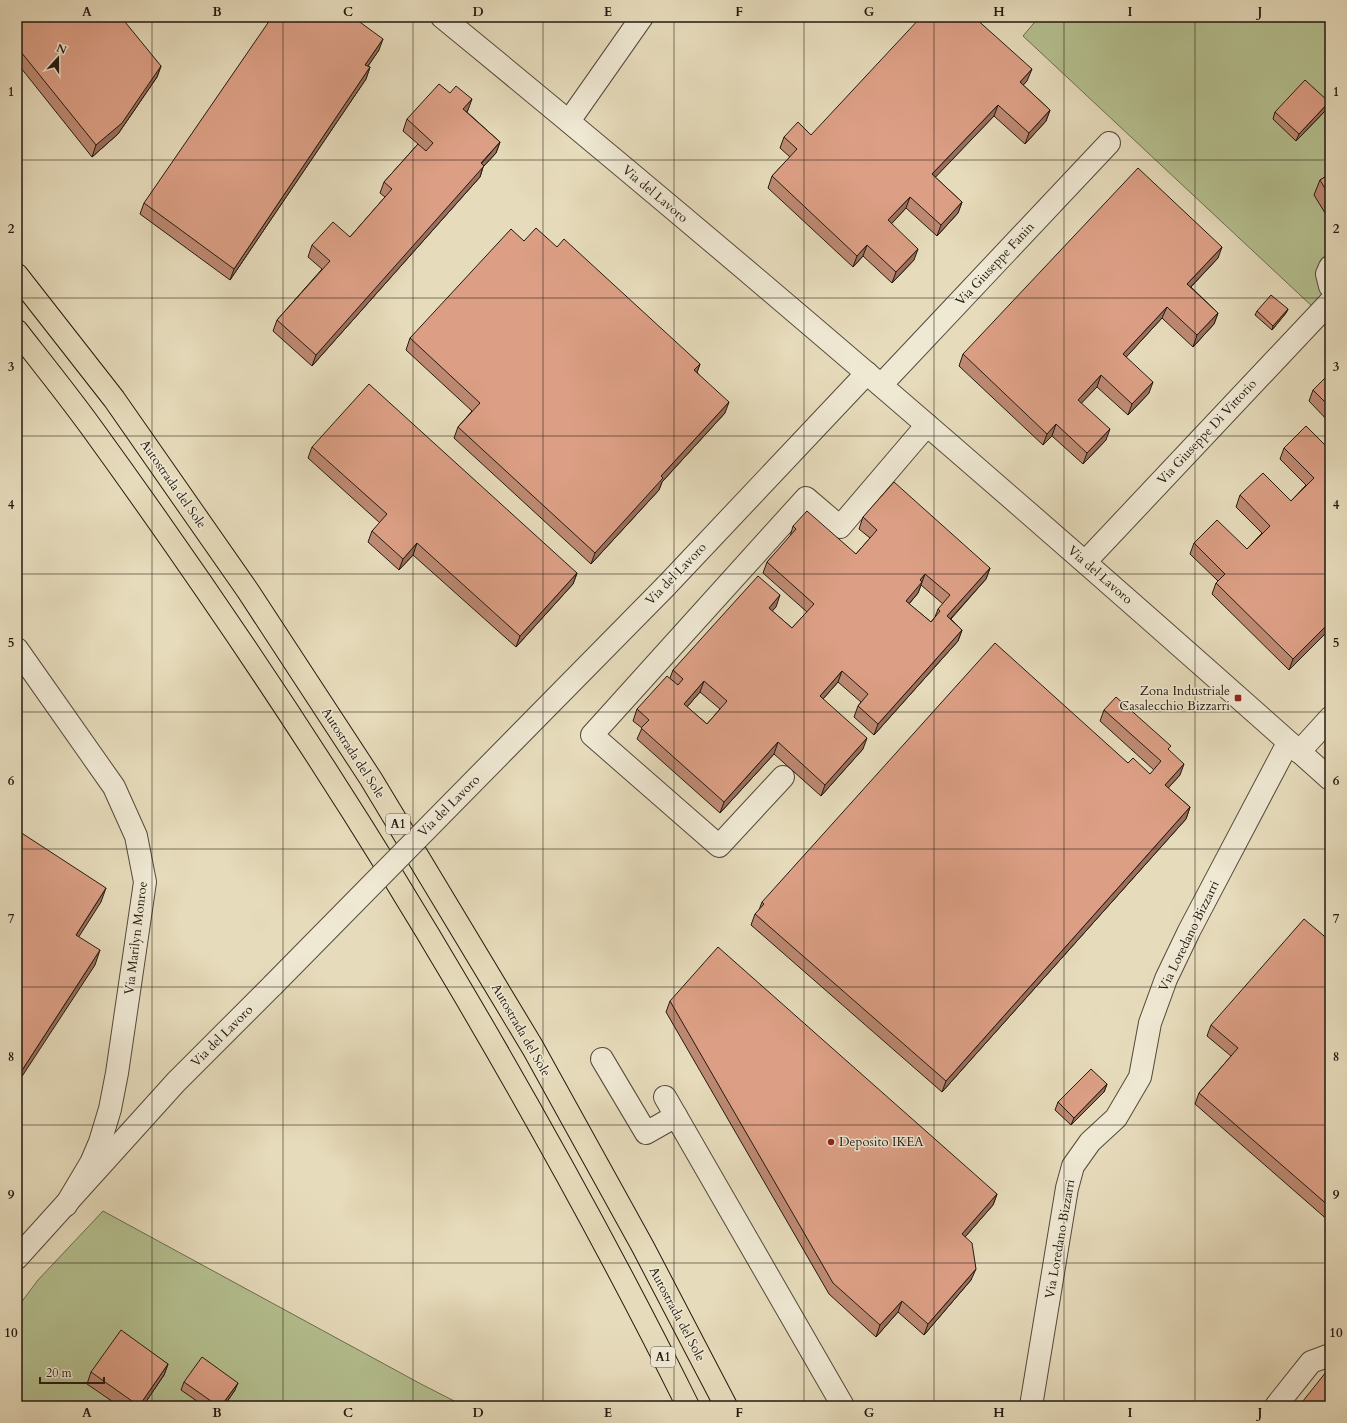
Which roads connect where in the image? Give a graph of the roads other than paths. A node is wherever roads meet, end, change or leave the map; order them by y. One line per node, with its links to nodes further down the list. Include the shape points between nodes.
1 (442, 17): 3 (street, Via del Lavoro)
2 (642, 17): 3 (street)
3 (569, 121): 10 (street, Via del Lavoro)
4 (1109, 143): 10 (street, Via Giuseppe Fanin)
5 (1330, 267): 7 (street)
6 (17, 276): 25 (highway, Autostrada del Sole / A1, via 114,399 248,591 371,779 533,1048 643,1247)
7 (1330, 286)
8 (1330, 302): 12 (street, Via Giuseppe Di Vittorio)
9 (17, 331): 21 (highway, A1, via 90,425 210,596 321,761 408,900 516,1082)
10 (874, 379): 11 (street, Via del Lavoro); 19 (street, Via del Lavoro, bridge, via 176,1082)
11 (928, 426): 12 (street, Via del Lavoro); 16 (street, via 840,527 806,498 592,735 719,846)
12 (1085, 562): 15 (street, Via del Lavoro)
13 (17, 649): 19 (street, Via Marilyn Monroe, via 114,787 136,836 146,882 110,1109 91,1163)
14 (1330, 718): 15 (street, Via Loredano Bizzarri)
15 (1294, 747): 17 (street, Via del Lavoro); 27 (street, Via Loredano Bizzarri, via 1192,924 1166,979 1150,1023 1140,1077 1116,1118 1090,1142 1073,1166 1067,1188)
16 (783, 777)
17 (1330, 779)
18 (602, 1059): 26 (street, via 646,1133 670,1106)
19 (66, 1205): 20 (street, Via del Lavoro)
20 (17, 1258)
21 (638, 1308): 23 (highway); 24 (highway, A1)
22 (1330, 1355): 28 (street, via 1312,1362)
23 (672, 1406)
24 (688, 1406)
25 (726, 1406)
26 (843, 1406)
27 (1031, 1406)
28 (1276, 1406)

